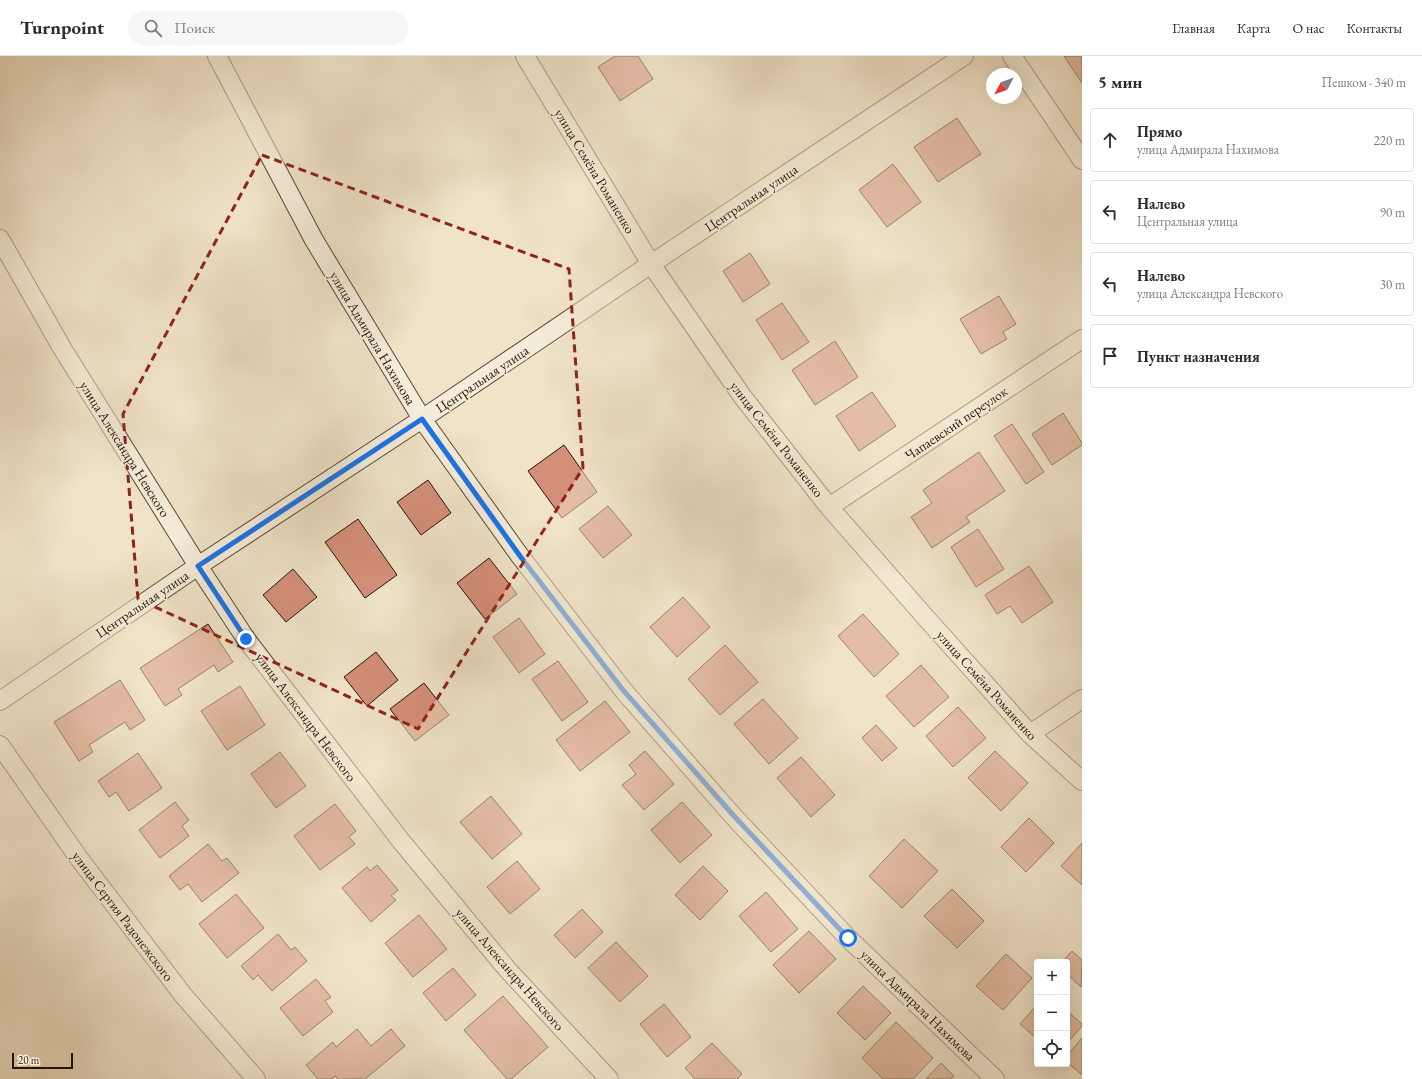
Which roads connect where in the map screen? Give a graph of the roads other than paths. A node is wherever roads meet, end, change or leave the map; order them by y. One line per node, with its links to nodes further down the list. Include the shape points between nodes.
1 (217, 56): 9 (street, улица Адмирала Нахимова, via 314,240)
2 (525, 56): 7 (street, улица Семёна Романенко)
3 (964, 56): 7 (street, Центральная улица)
4 (1012, 56): 5 (street)
5 (1082, 160)
6 (0, 239): 11 (street, улица Александра Невского, via 62,348)
7 (651, 264): 9 (street, Центральная улица); 10 (street, улица Семёна Романенко, via 742,396)
8 (1082, 339): 10 (street, Чапаевский переулок)
9 (422, 419): 11 (street, Центральная улица); 19 (street, улица Адмирала Нахимова, via 520,556 623,690 734,816 848,938)
10 (829, 507): 14 (street, улица Семёна Романенко)
11 (198, 566): 13 (street, Центральная улица); 18 (street, улица Александра Невского, via 246,639 401,841 507,968)
12 (1082, 699): 14 (street)
13 (0, 701)
14 (1030, 734): 16 (street, улица Семёна Романенко)
15 (0, 745): 17 (street, улица Сергия Радонежского, via 78,857 178,989)
16 (1082, 781)
17 (256, 1079)
18 (610, 1079)
19 (995, 1079)

